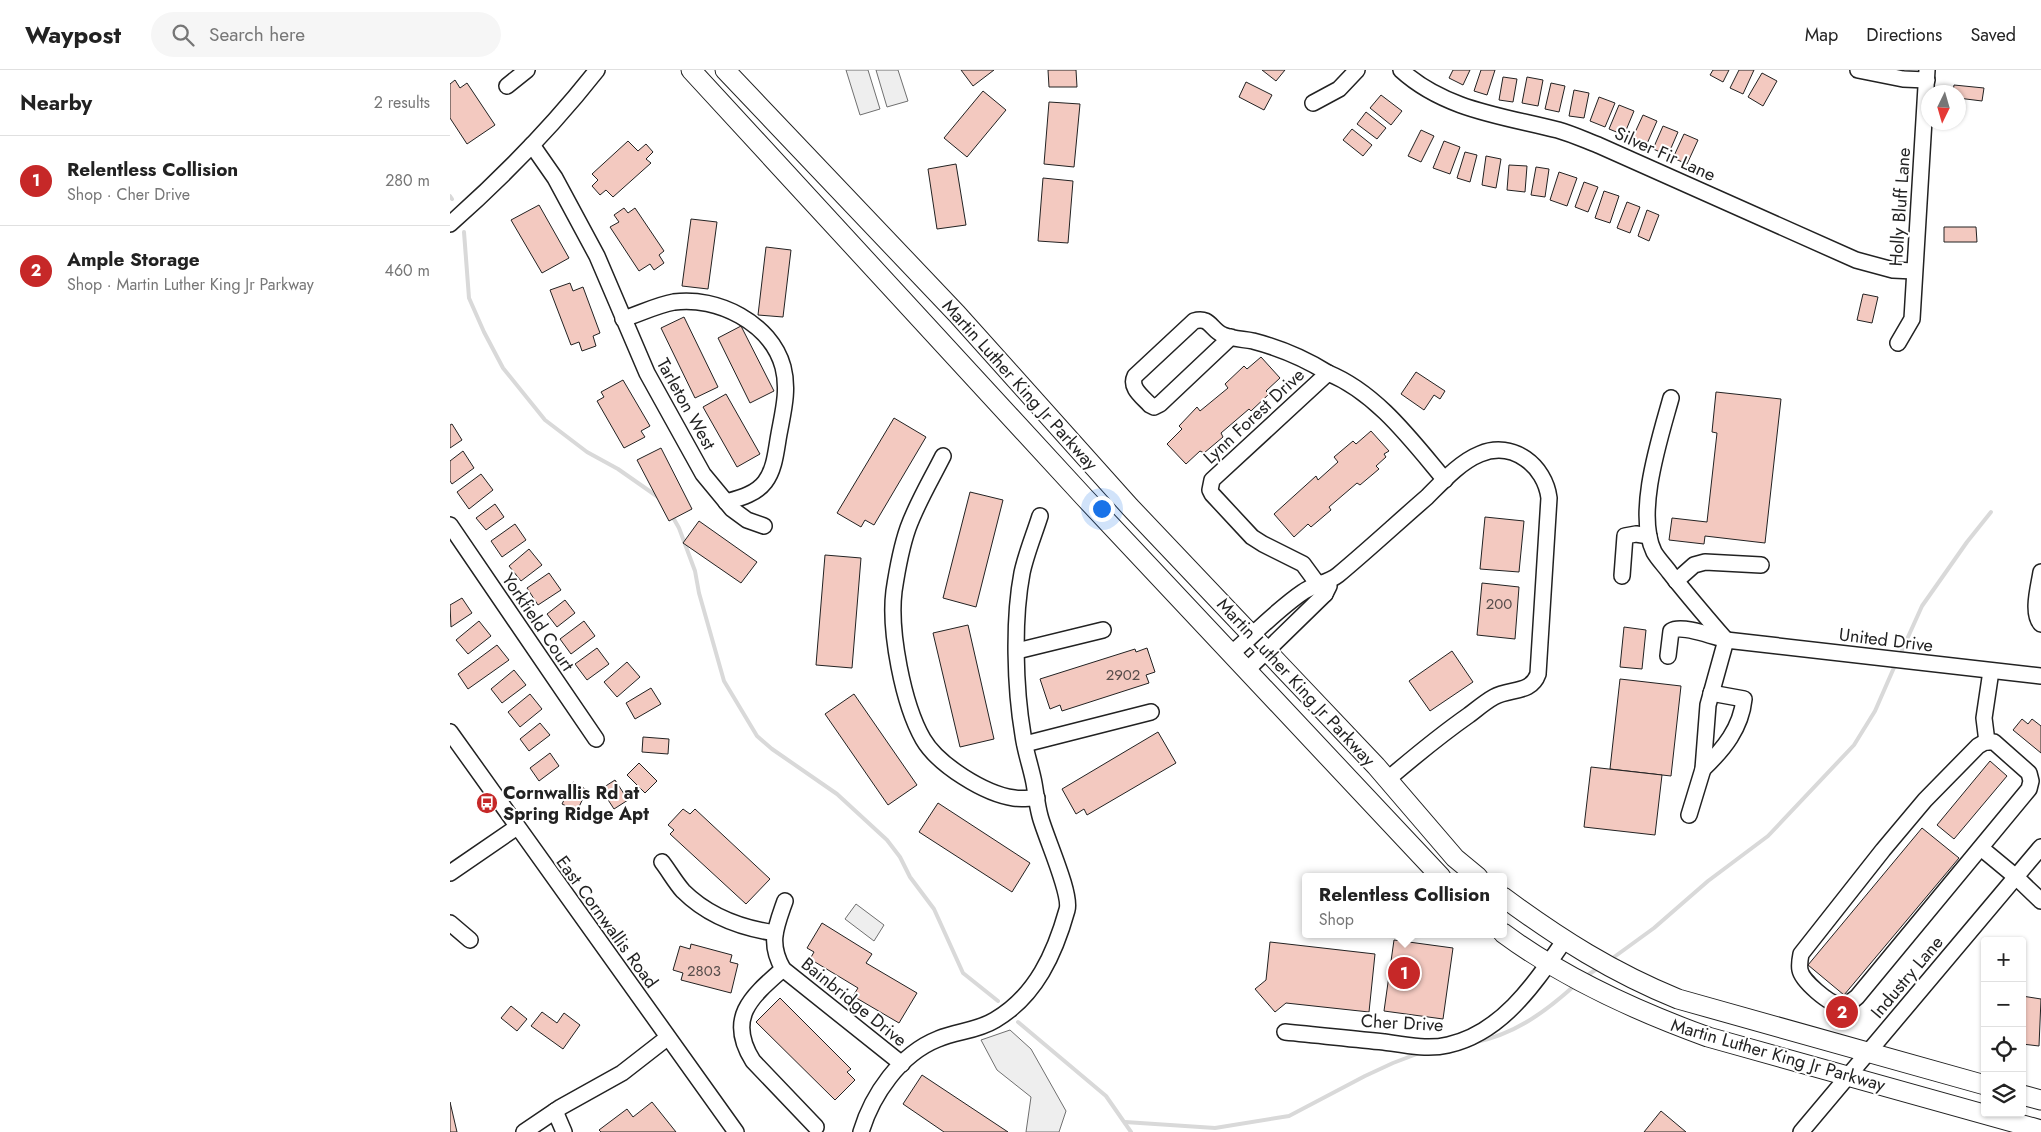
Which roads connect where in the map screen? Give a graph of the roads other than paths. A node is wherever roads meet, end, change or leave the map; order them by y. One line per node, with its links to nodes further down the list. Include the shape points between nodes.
1 (527, 70): 9 (street)
2 (690, 70): 37 (main road, Martin Luther King Jr Parkway)
3 (725, 70): 33 (main road, Martin Luther King Jr Parkway, via 957,314 1130,507)
4 (1357, 70): 10 (street, via 1339,89)
5 (1401, 70): 13 (street, Silver Fir Lane, via 1441,98 1466,108 1560,131 1856,260 1893,270)
6 (1858, 70): 8 (street, via 1903,79)
7 (591, 72): 11 (street)
8 (1927, 75): 13 (street, Holly Bluff Lane)
9 (507, 86)
10 (1313, 103)
11 (532, 145): 12 (street); 14 (street, Tarleton West, via 555,178 597,256)
12 (450, 224)
13 (1914, 271): 16 (street, Holly Bluff Lane, via 1912,319)
14 (623, 319): 21 (street, Tarleton West, via 647,373 699,466); 21 (street, via 673,302 701,302 729,310 752,324 773,344 782,367 786,393 774,464 759,487 746,497)
15 (1231, 337): 15 (street, via 1219,333 1207,320 1194,321 1134,376 1133,386 1154,407); 17 (street, via 1277,348 1310,361)
16 (1898, 343)
17 (1328, 373): 20 (street, Lynn Forest Drive, via 1359,392 1394,420); 30 (street, Lynn Forest Drive, via 1212,480 1210,486 1212,494 1252,537 1304,564)
18 (1671, 398): 25 (street, via 1653,464 1647,516)
19 (943, 456): 50 (street, via 908,527 894,592 898,663 912,714 923,740 951,768 994,793 1014,798)
20 (1445, 480): 30 (street); 49 (street, via 1481,453 1503,451 1516,453 1528,460 1548,487 1538,674 1531,686 1494,697 1430,742)
21 (726, 502): 24 (street, Tarleton West, via 747,520)
22 (1040, 516): 36 (street, Bainbridge Drive, via 1022,572)
23 (450, 525): 45 (street, Yorkfield Court)
24 (764, 526)
25 (1649, 536): 28 (street, via 1624,536); 29 (street, via 1654,552)
26 (1761, 565): 29 (street, via 1705,562 1694,566)
27 (2041, 572): 31 (street, via 2036,608)
28 (1622, 576)
29 (1676, 581): 34 (street)
30 (1325, 586): 33 (street, via 1302,592); 35 (street)
31 (2041, 624)
32 (1103, 630): 36 (street)
33 (1253, 635): 35 (main road, Martin Luther King Jr Parkway); 37 (street)
34 (1726, 640): 38 (street, United Drive, via 1674,629); 40 (street, United Drive); 42 (street)
35 (1267, 650): 39 (street); 49 (main road, Martin Luther King Jr Parkway)
36 (1017, 651): 47 (street, Bainbridge Drive)
37 (1232, 653): 39 (main road, Martin Luther King Jr Parkway)
38 (1668, 656)
39 (1247, 670): 57 (main road, Martin Luther King Jr Parkway)
40 (1991, 671): 41 (street, United Drive); 46 (street, via 1984,718)
41 (2041, 676)
42 (1711, 693): 48 (street); 48 (street, via 1744,699 1742,714 1722,750)
43 (1151, 712): 47 (street)
44 (450, 732): 52 (street, East Cornwallis Road)
45 (596, 739)
46 (1987, 742): 54 (street, via 1994,742 2029,773 2031,781 2029,790); 54 (street, via 1978,746 1925,800 1801,954 1800,971 1805,980 1830,1002 1841,1006 1857,997)
47 (1025, 744): 50 (street, Bainbridge Drive)
48 (1703, 768): 51 (street)
49 (1388, 780): 58 (main road, Martin Luther King Jr Parkway, via 1456,858)
50 (1037, 798): 73 (street, Bainbridge Drive, via 1068,907 1044,971 1026,995 994,1021 938,1039)
51 (1689, 814)
52 (517, 827): 56 (street); 71 (street, East Cornwallis Road)
53 (2041, 846): 59 (street, Industry Lane)
54 (1981, 848): 59 (street)
55 (662, 862): 64 (street, via 682,889 708,911 744,926)
56 (450, 873)
57 (1437, 873)
58 (1473, 873)
59 (2016, 877): 62 (street); 72 (street, Industry Lane)
60 (1507, 900): 67 (main road, Martin Luther King Jr Parkway)
61 (785, 901): 64 (street, Bainbridge Drive)
62 (2041, 901)
63 (450, 923): 66 (street)
64 (775, 933): 69 (street, Bainbridge Drive, via 777,958)
65 (1507, 936): 68 (main road, Martin Luther King Jr Parkway)
66 (470, 940)
67 (1564, 941): 68 (street, Cher Drive); 72 (main road, Martin Luther King Jr Parkway, via 1614,970 1678,999)
68 (1548, 964): 70 (street, Cher Drive, via 1524,994 1493,1024 1448,1045 1413,1045); 74 (main road, Martin Luther King Jr Parkway, via 1624,1004 1667,1022 1708,1037)
69 (783, 969): 73 (street, Bainbridge Drive); 79 (street, Bainbridge Drive, via 748,1003 740,1025 753,1061)
70 (1286, 1032)
71 (667, 1038): 78 (street, via 622,1072); 84 (street, East Cornwallis Road)
72 (1866, 1053): 74 (street, Industry Lane); 75 (main road, Martin Luther King Jr Parkway)
73 (902, 1064): 80 (street, Bainbridge Drive, via 880,1092)
74 (1848, 1076): 81 (main road, Martin Luther King Jr Parkway); 85 (street, Industry Lane)
75 (1981, 1084)
76 (2026, 1096): 77 (main road)
77 (2041, 1100)
78 (555, 1111): 82 (street); 83 (street)
79 (816, 1127)
80 (866, 1130)
81 (2041, 1130)
82 (524, 1132)
83 (564, 1132)
84 (736, 1132)
85 (1802, 1132)

